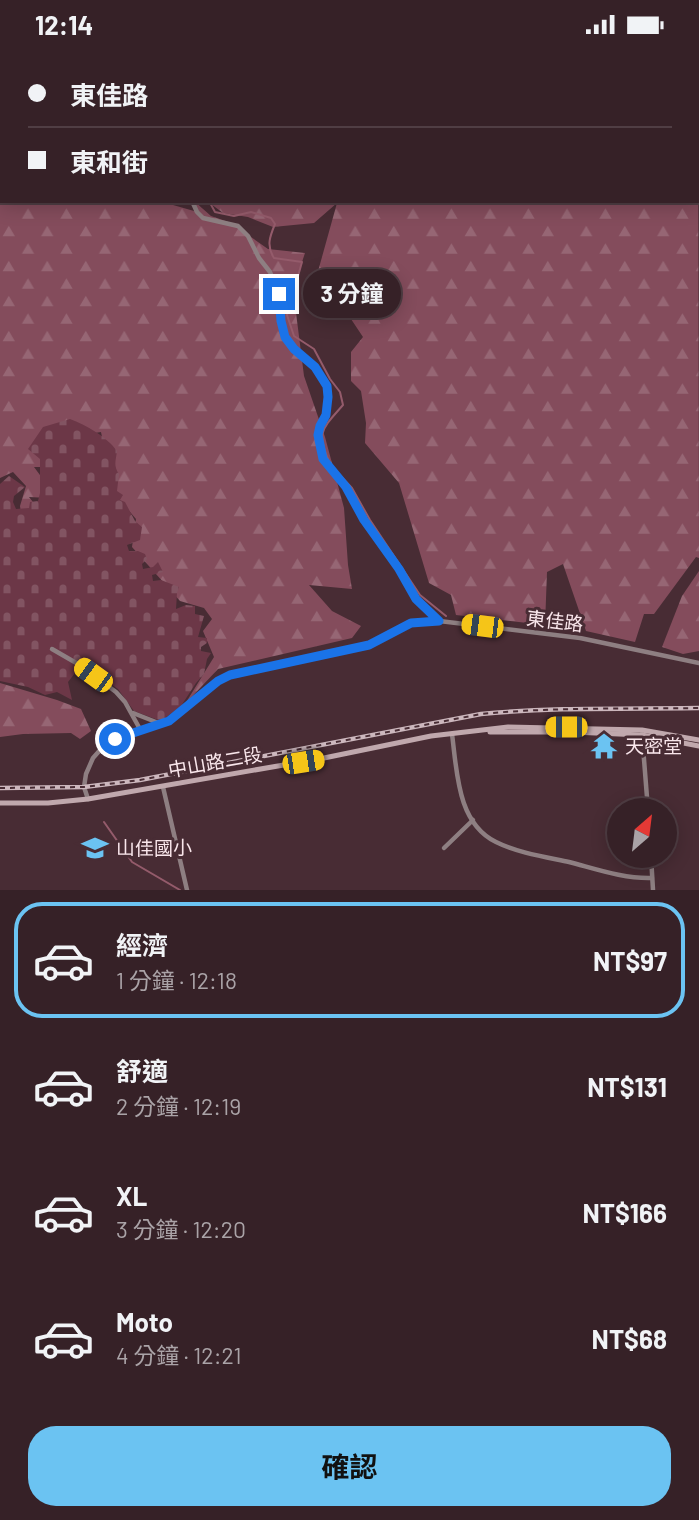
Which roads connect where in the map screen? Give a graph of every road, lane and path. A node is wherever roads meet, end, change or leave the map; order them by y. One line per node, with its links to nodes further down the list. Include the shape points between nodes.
1 (193, 203): 2 (street, via 203,218 238,226 270,272 279,294 285,337 327,386 326,415 318,435 323,459 346,487 416,599)
2 (439, 621): 4 (street, 東佳路, via 580,638); 6 (street, 東佳路, via 411,623 369,645 230,675)
3 (52, 649): 5 (street, via 116,692)
4 (699, 663)
5 (133, 713): 6 (street); 7 (street)
6 (162, 725): 7 (street, 東佳路)
7 (141, 731): 14 (street, 東佳路, via 115,739 93,758 84,787)
8 (642, 733): 9 (main road, 中山路二段); 10 (main road, 中山路二段); 11 (main road, 中山路二段); 13 (street)
9 (452, 734): 12 (main road, 中山路二段); 16 (street, via 464,805)
10 (699, 740)
11 (699, 746)
12 (163, 787): 14 (main road, 中山路二段); 20 (street)
13 (647, 798)
14 (88, 799): 15 (main road, 中山路二段)
15 (0, 803)
16 (473, 820): 17 (street); 19 (street, via 498,843 630,877)
17 (444, 848)
18 (652, 868): 19 (street)
19 (652, 878): 21 (street)
20 (187, 890)
21 (653, 890)

